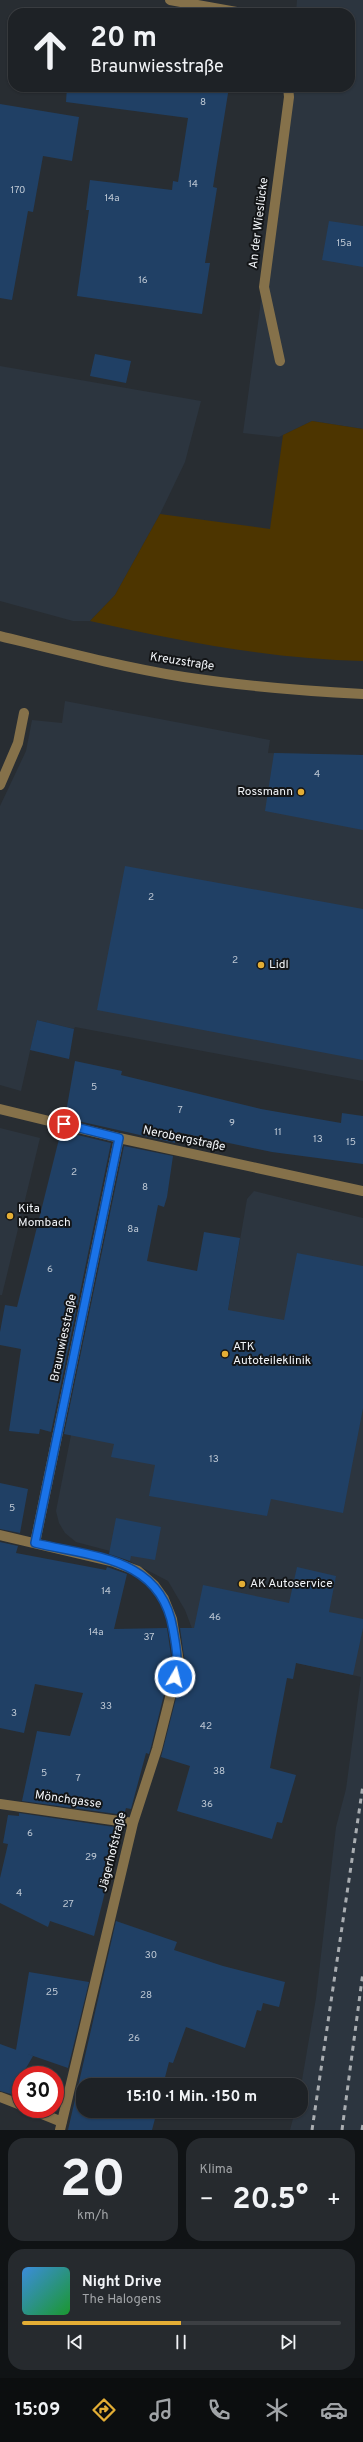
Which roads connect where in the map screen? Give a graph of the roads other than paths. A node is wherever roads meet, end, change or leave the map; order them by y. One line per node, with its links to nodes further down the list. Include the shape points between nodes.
1 (170, 0): 2 (street)
2 (214, 8)
3 (288, 92): 4 (street, An der Wieslücke, via 264,287)
4 (280, 361)
5 (0, 636): 6 (street, Kreuzstraße, via 184,677 298,690)
6 (363, 694)
7 (24, 713): 8 (street, via 18,743)
8 (0, 785)
9 (0, 1109): 10 (street, Nerobergstraße)
10 (119, 1138): 11 (street, Nerobergstraße); 13 (street, Braunwiesstraße)
11 (363, 1191)
12 (0, 1535): 13 (street)
13 (35, 1543): 15 (street, Jägerhofstraße, via 114,1562 138,1571 154,1585 164,1599 172,1619 179,1662 157,1749)
14 (0, 1804): 15 (street, Mönchgasse)
15 (133, 1823): 19 (street, Jägerhofstraße)
16 (0, 2097): 17 (street)
17 (12, 2102)
18 (46, 2118): 19 (street)
19 (61, 2126)

